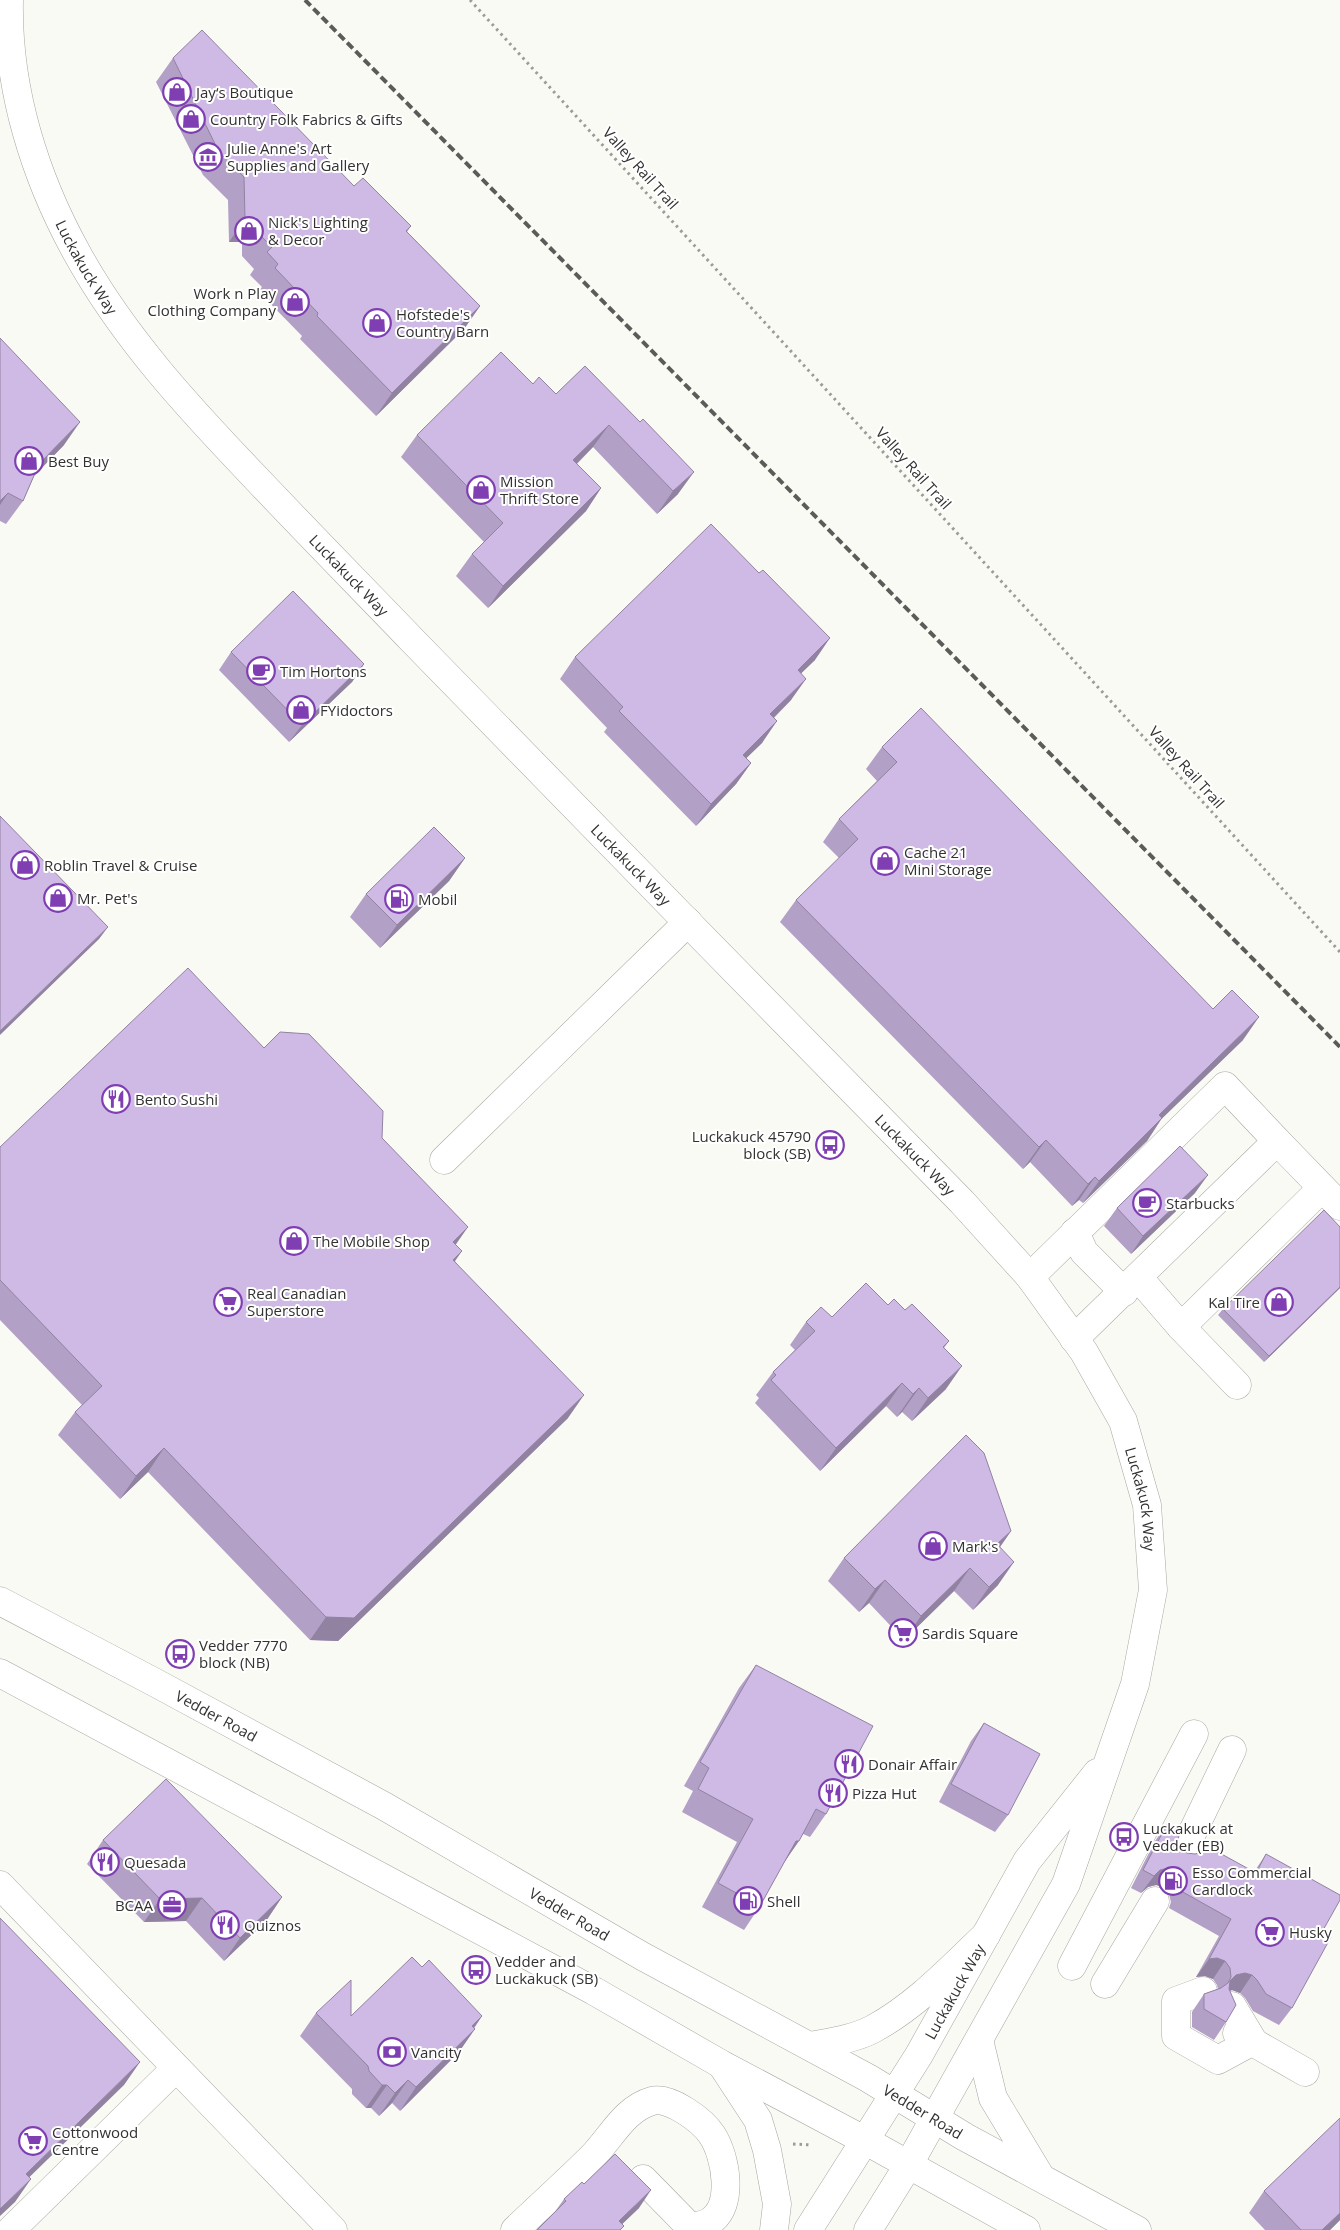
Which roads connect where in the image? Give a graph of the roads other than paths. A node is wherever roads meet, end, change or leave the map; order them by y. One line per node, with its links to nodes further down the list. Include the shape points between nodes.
1 (9, 0): 2 (street, Luckakuck Way, via 13,71 35,159 55,210 80,257 120,319 186,404)
2 (688, 922): 4 (street); 7 (street, Luckakuck Way)
3 (1277, 1141): 5 (street); 6 (street, via 1225,1086); 8 (street)
4 (444, 1160)
5 (1331, 1197): 9 (street)
6 (1075, 1232): 7 (street); 8 (street, via 1084,1252)
7 (1030, 1277): 10 (street, Luckakuck Way)
8 (1131, 1284): 9 (street); 10 (street)
9 (1181, 1326): 11 (street)
10 (1074, 1340): 16 (street, Luckakuck Way, via 1123,1421 1147,1505 1153,1590 1135,1684)
11 (1237, 1385)
12 (0, 1601): 27 (street, Vedder Road, via 384,1806 642,1956)
13 (0, 1673): 28 (street, via 594,1991)
14 (1194, 1734): 21 (street)
15 (1232, 1750): 17 (street)
16 (1109, 1758): 20 (street, Luckakuck Way, via 1027,1861); 25 (street, Luckakuck Way, via 1066,1884)
17 (1181, 1856)
18 (0, 1885): 29 (street)
19 (1155, 1901): 22 (street)
20 (986, 1935): 27 (street, via 916,2001 872,2030 844,2040); 31 (street, Luckakuck Way)
21 (1072, 1966)
22 (1105, 1984)
23 (1183, 1999): 26 (street, via 1176,2036 1218,2060)
24 (1227, 2016): 26 (street)
25 (979, 2040): 32 (street, Luckakuck Way); 35 (street, via 993,2098)
26 (1253, 2042): 30 (street)
27 (810, 2046): 31 (street, Vedder Road)
28 (721, 2064): 33 (street); 41 (street, via 758,2120 777,2204)
29 (176, 2068): 38 (street); 39 (street)
30 (1305, 2072)
31 (894, 2093): 32 (street, Vedder Road); 33 (street, Luckakuck Way)
32 (935, 2118): 34 (street, Luckakuck Way); 35 (street, Vedder Road)
33 (866, 2141): 34 (street); 42 (street, Luckakuck Way)
34 (908, 2164): 43 (street, Luckakuck Way); 44 (street)
35 (1040, 2176): 45 (street, Vedder Road)
36 (643, 2179): 37 (street)
37 (690, 2229): 40 (street, via 709,2222 717,2214 727,2191 725,2170 712,2135 689,2113 670,2102 653,2100 615,2127 594,2155)
38 (11, 2230)
39 (333, 2230)
40 (514, 2230)
41 (774, 2230)
42 (808, 2230)
43 (868, 2230)
44 (1026, 2230)
45 (1137, 2230)

